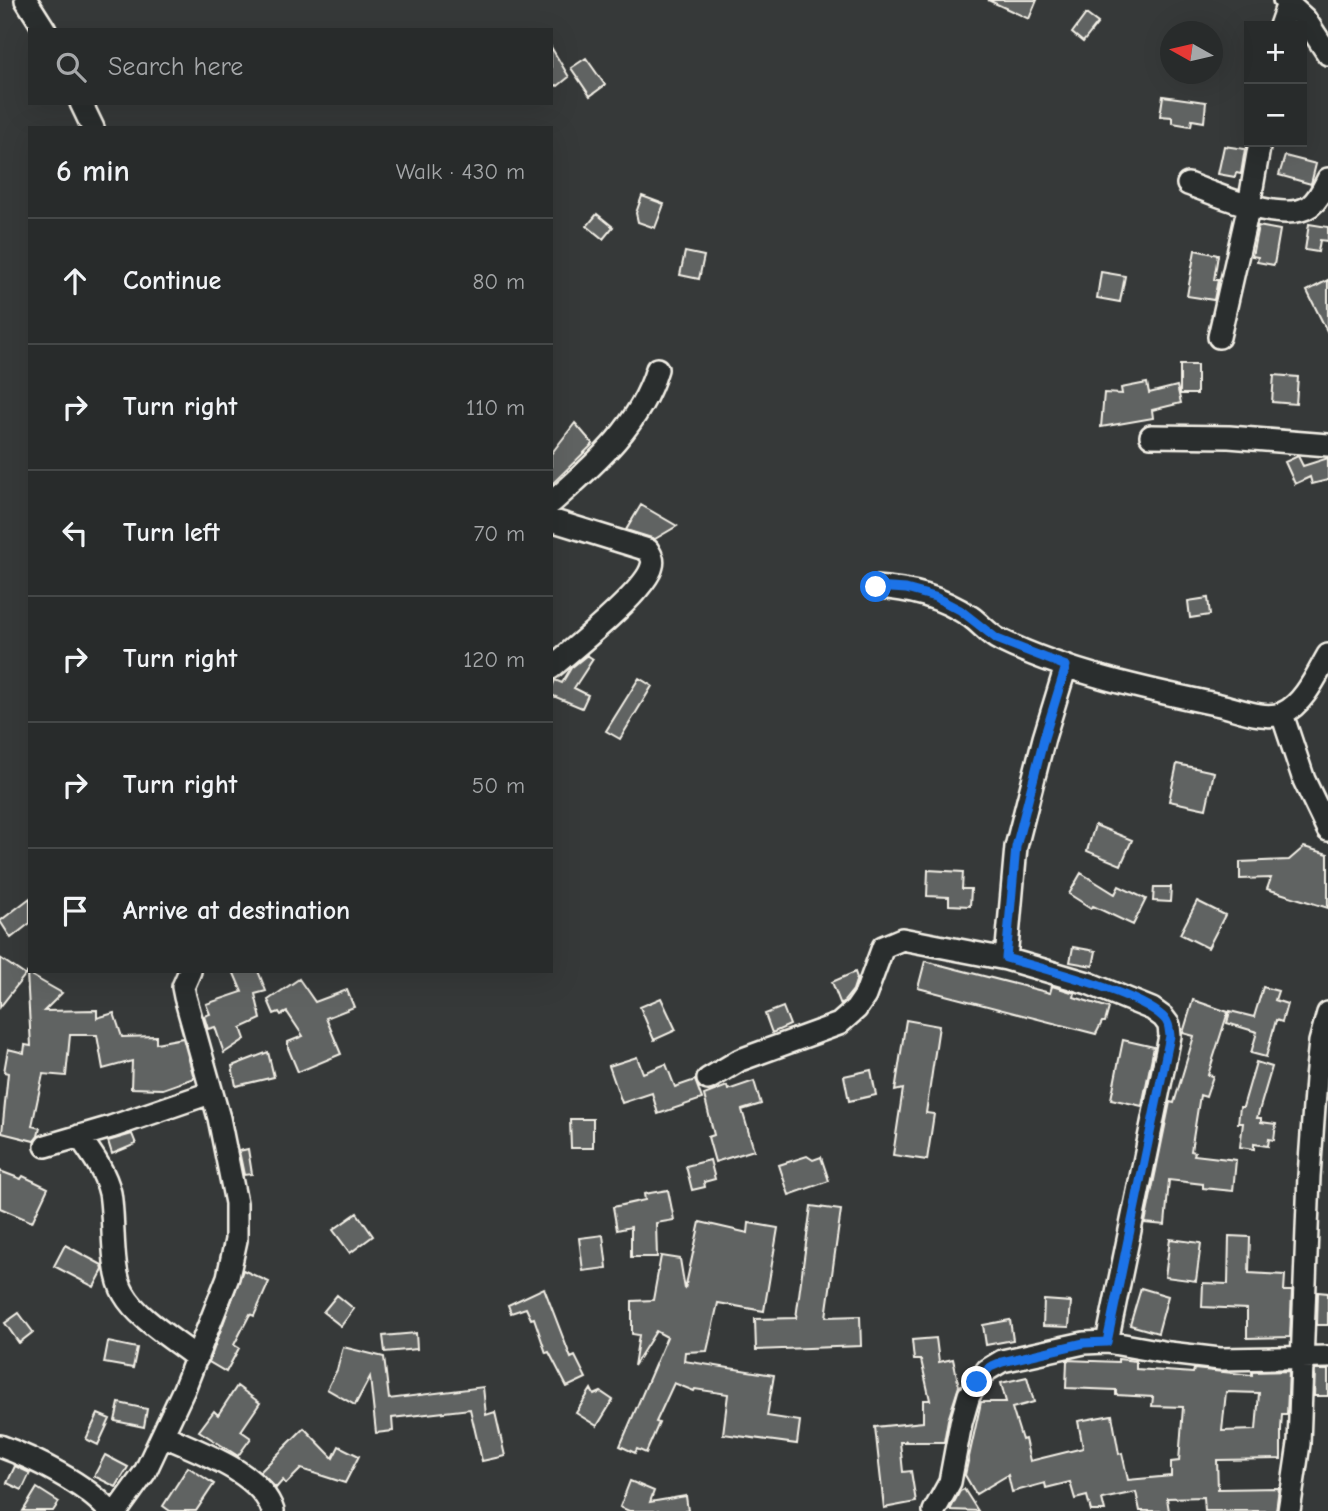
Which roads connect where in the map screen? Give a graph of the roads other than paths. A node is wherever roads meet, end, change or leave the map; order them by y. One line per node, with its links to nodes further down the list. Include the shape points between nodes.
1 (26, 0): 4 (street)
2 (1286, 1): 3 (street); 5 (street, via 1305,19)
3 (1281, 21)
4 (44, 28)
5 (1328, 54)
6 (81, 105): 7 (street)
7 (92, 126)
8 (1259, 147): 11 (street)
9 (1328, 179): 11 (street, via 1307,208 1272,211)
10 (1188, 184): 11 (street)
11 (1249, 205): 12 (street)
12 (1219, 337)
13 (657, 369): 16 (street, via 644,403 625,430)
14 (1151, 436): 15 (street)
15 (1328, 445)
16 (553, 501)
17 (553, 521): 20 (street, via 645,549 653,561 630,599)
18 (876, 587): 21 (street, via 935,597 997,639)
19 (1328, 655): 22 (street, via 1298,702)
20 (553, 666)
21 (1066, 666): 22 (street, via 1180,697); 24 (street, via 1016,847)
22 (1282, 714): 23 (street, via 1304,780)
23 (1328, 830)
24 (1006, 958): 27 (street, via 902,939 891,942 879,954 865,996 839,1024 740,1060); 31 (street, via 1126,996 1152,1009 1169,1025 1168,1055)
25 (189, 973): 28 (street, via 184,997)
26 (1328, 1013): 34 (street, via 1316,1079)
27 (708, 1079)
28 (210, 1093): 29 (street); 32 (street, via 236,1203 236,1240 228,1277)
29 (79, 1136): 30 (street); 32 (street, via 98,1163 110,1192 122,1293 136,1310)
30 (46, 1146)
31 (1107, 1342): 34 (street, via 1220,1359); 37 (street, via 1055,1349 987,1370 969,1395 950,1482)
32 (197, 1357): 35 (street)
33 (1328, 1357): 34 (street)
34 (1301, 1359): 41 (street, via 1299,1444)
35 (163, 1435): 39 (street, via 145,1472); 40 (street, via 245,1475 261,1489)
36 (0, 1446): 38 (street, via 51,1469)
37 (936, 1510)
38 (109, 1511)
39 (117, 1511)
40 (273, 1511)
41 (1289, 1511)

